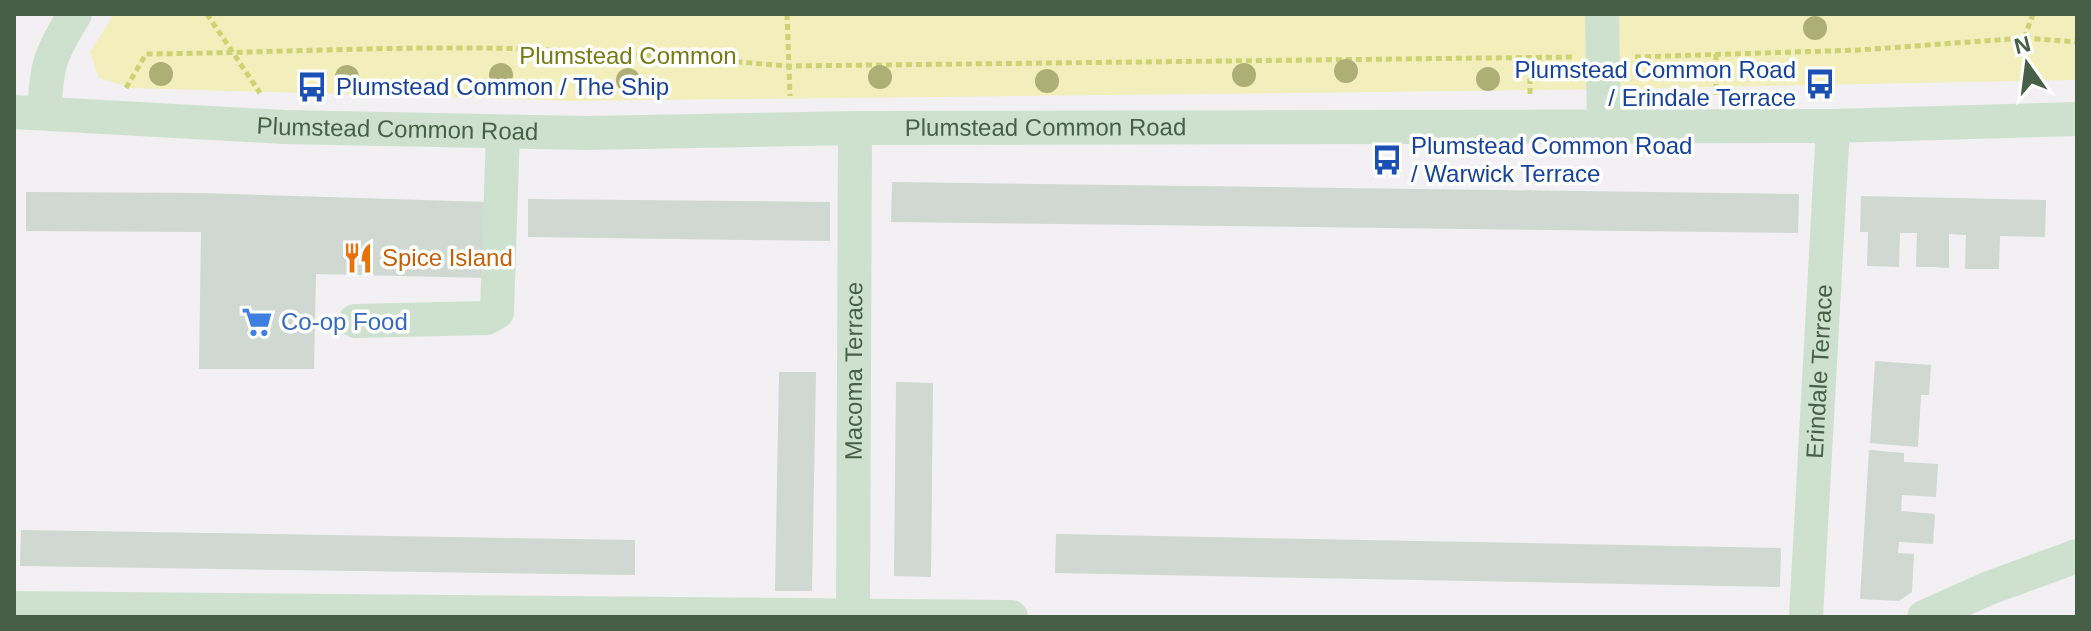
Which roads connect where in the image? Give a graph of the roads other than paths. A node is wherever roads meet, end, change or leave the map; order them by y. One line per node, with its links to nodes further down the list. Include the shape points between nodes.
1 (75, 14): 3 (street, via 52,52)
2 (1602, 14): 7 (street)
3 (29, 112): 8 (street, Plumstead Common Road, via 284,127)
4 (2077, 119): 5 (street, Plumstead Common Road)
5 (1833, 126): 7 (street, Plumstead Common Road); 14 (street, Erindale Terrace)
6 (855, 128): 7 (street, Plumstead Common Road); 8 (street, Plumstead Common Road); 12 (street, Macoma Terrace)
7 (1604, 128)
8 (503, 132): 9 (street, via 497,312 487,318)
9 (355, 321)
10 (2077, 556): 15 (street)
11 (14, 608): 12 (street)
12 (853, 616): 13 (street)
13 (1011, 617)
14 (1806, 617)
15 (1924, 617)

